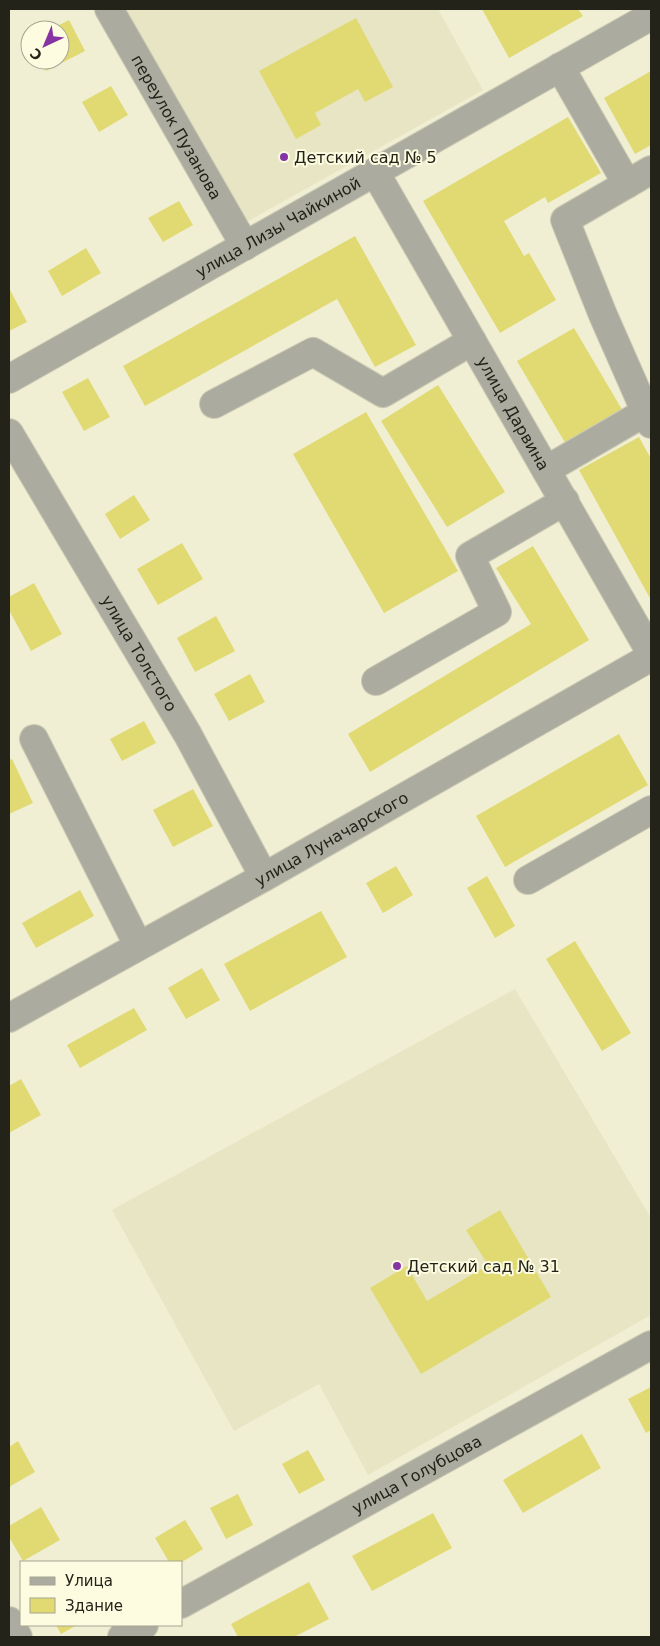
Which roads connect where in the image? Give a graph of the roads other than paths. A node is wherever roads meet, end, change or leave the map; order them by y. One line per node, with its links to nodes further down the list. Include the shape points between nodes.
1 (110, 9): 7 (street, переулок Пузанова)
2 (651, 16): 3 (street, улица Лизы Чайкиной)
3 (560, 68): 5 (street, улица Лизы Чайкиной); 6 (street)
4 (651, 170): 6 (street)
5 (376, 172): 7 (street, улица Лизы Чайкиной); 8 (street, улица Дарвина)
6 (627, 184): 11 (street, via 565,220)
7 (245, 246): 9 (street, улица Лизы Чайкиной)
8 (472, 340): 10 (street, via 383,393 313,352); 13 (street, улица Дарвина)
9 (9, 379)
10 (214, 404)
11 (648, 418): 13 (street)
12 (9, 433): 19 (street, улица Толстого, via 188,735)
13 (546, 470): 14 (street, улица Дарвина)
14 (565, 502): 15 (street, улица Дарвина); 16 (street, via 470,556 497,612)
15 (651, 655): 19 (street, улица Луначарского)
16 (376, 681)
17 (34, 739): 21 (street)
18 (651, 810): 20 (street)
19 (264, 877): 21 (street, улица Луначарского)
20 (528, 880)
21 (138, 945): 22 (street, улица Луначарского)
22 (9, 1018)
23 (651, 1345): 24 (street, улица Голубцова)
24 (182, 1603)
25 (9, 1621): 27 (street)
26 (142, 1626): 28 (street)
27 (18, 1637)
28 (122, 1637)

